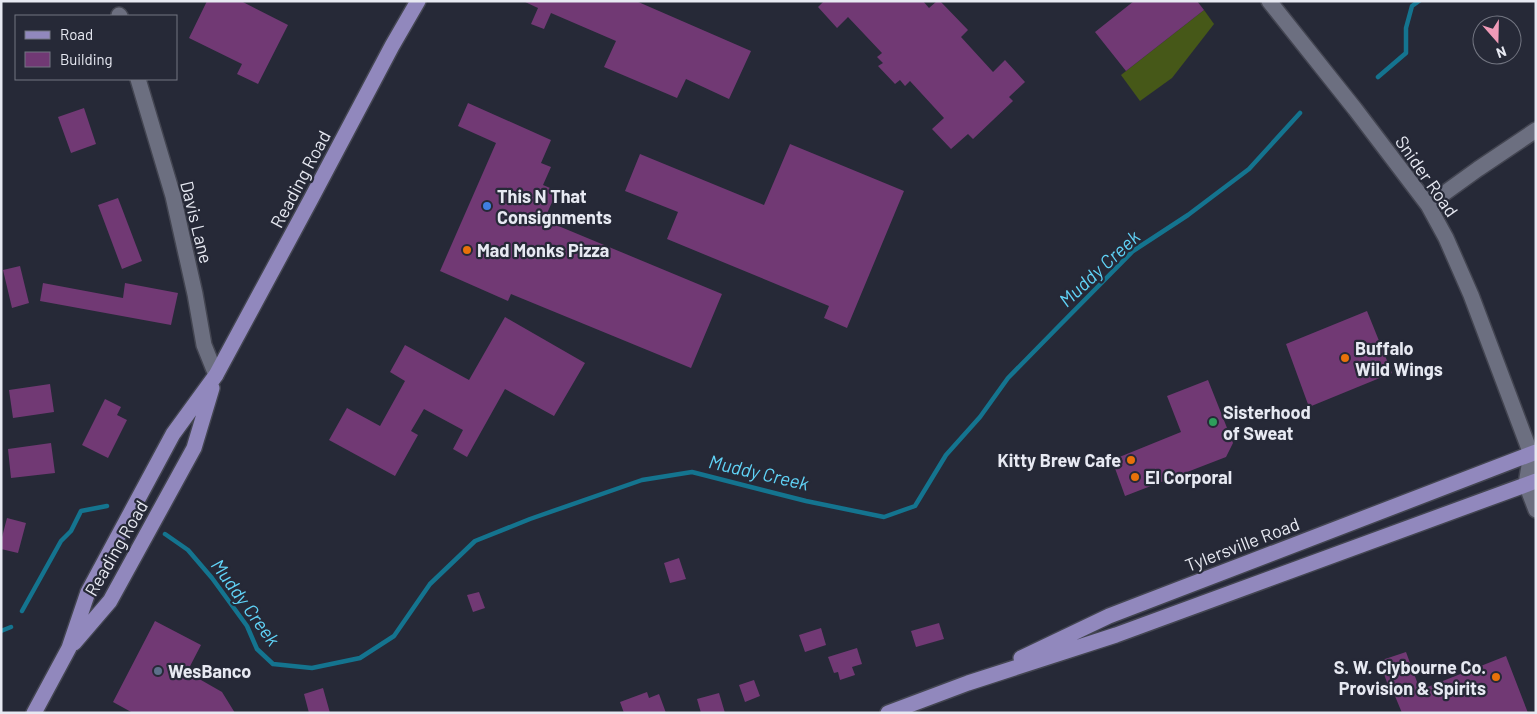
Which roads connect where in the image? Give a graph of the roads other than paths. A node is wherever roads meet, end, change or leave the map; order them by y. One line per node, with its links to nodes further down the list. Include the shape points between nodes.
1 (418, 1): 6 (main road, Reading Road)
2 (1269, 1): 5 (street, Snider Road)
3 (138, 80): 6 (street, Davis Lane, via 173,196 204,345)
4 (1536, 130): 5 (street)
5 (1428, 205): 7 (street, Snider Road, via 1471,295)
6 (216, 375): 10 (main road, Reading Road, via 173,434 88,592); 10 (main road, Reading Road, via 194,448 110,601)
7 (1534, 456): 8 (street); 11 (main road, Tylersville Road, via 1109,616)
8 (1531, 483): 9 (street); 11 (main road, Tylersville Road, via 1116,635)
9 (1536, 510)
10 (69, 648): 12 (main road, Reading Road)
11 (968, 683): 13 (main road, Tylersville Road)
12 (34, 713)
13 (888, 713)

